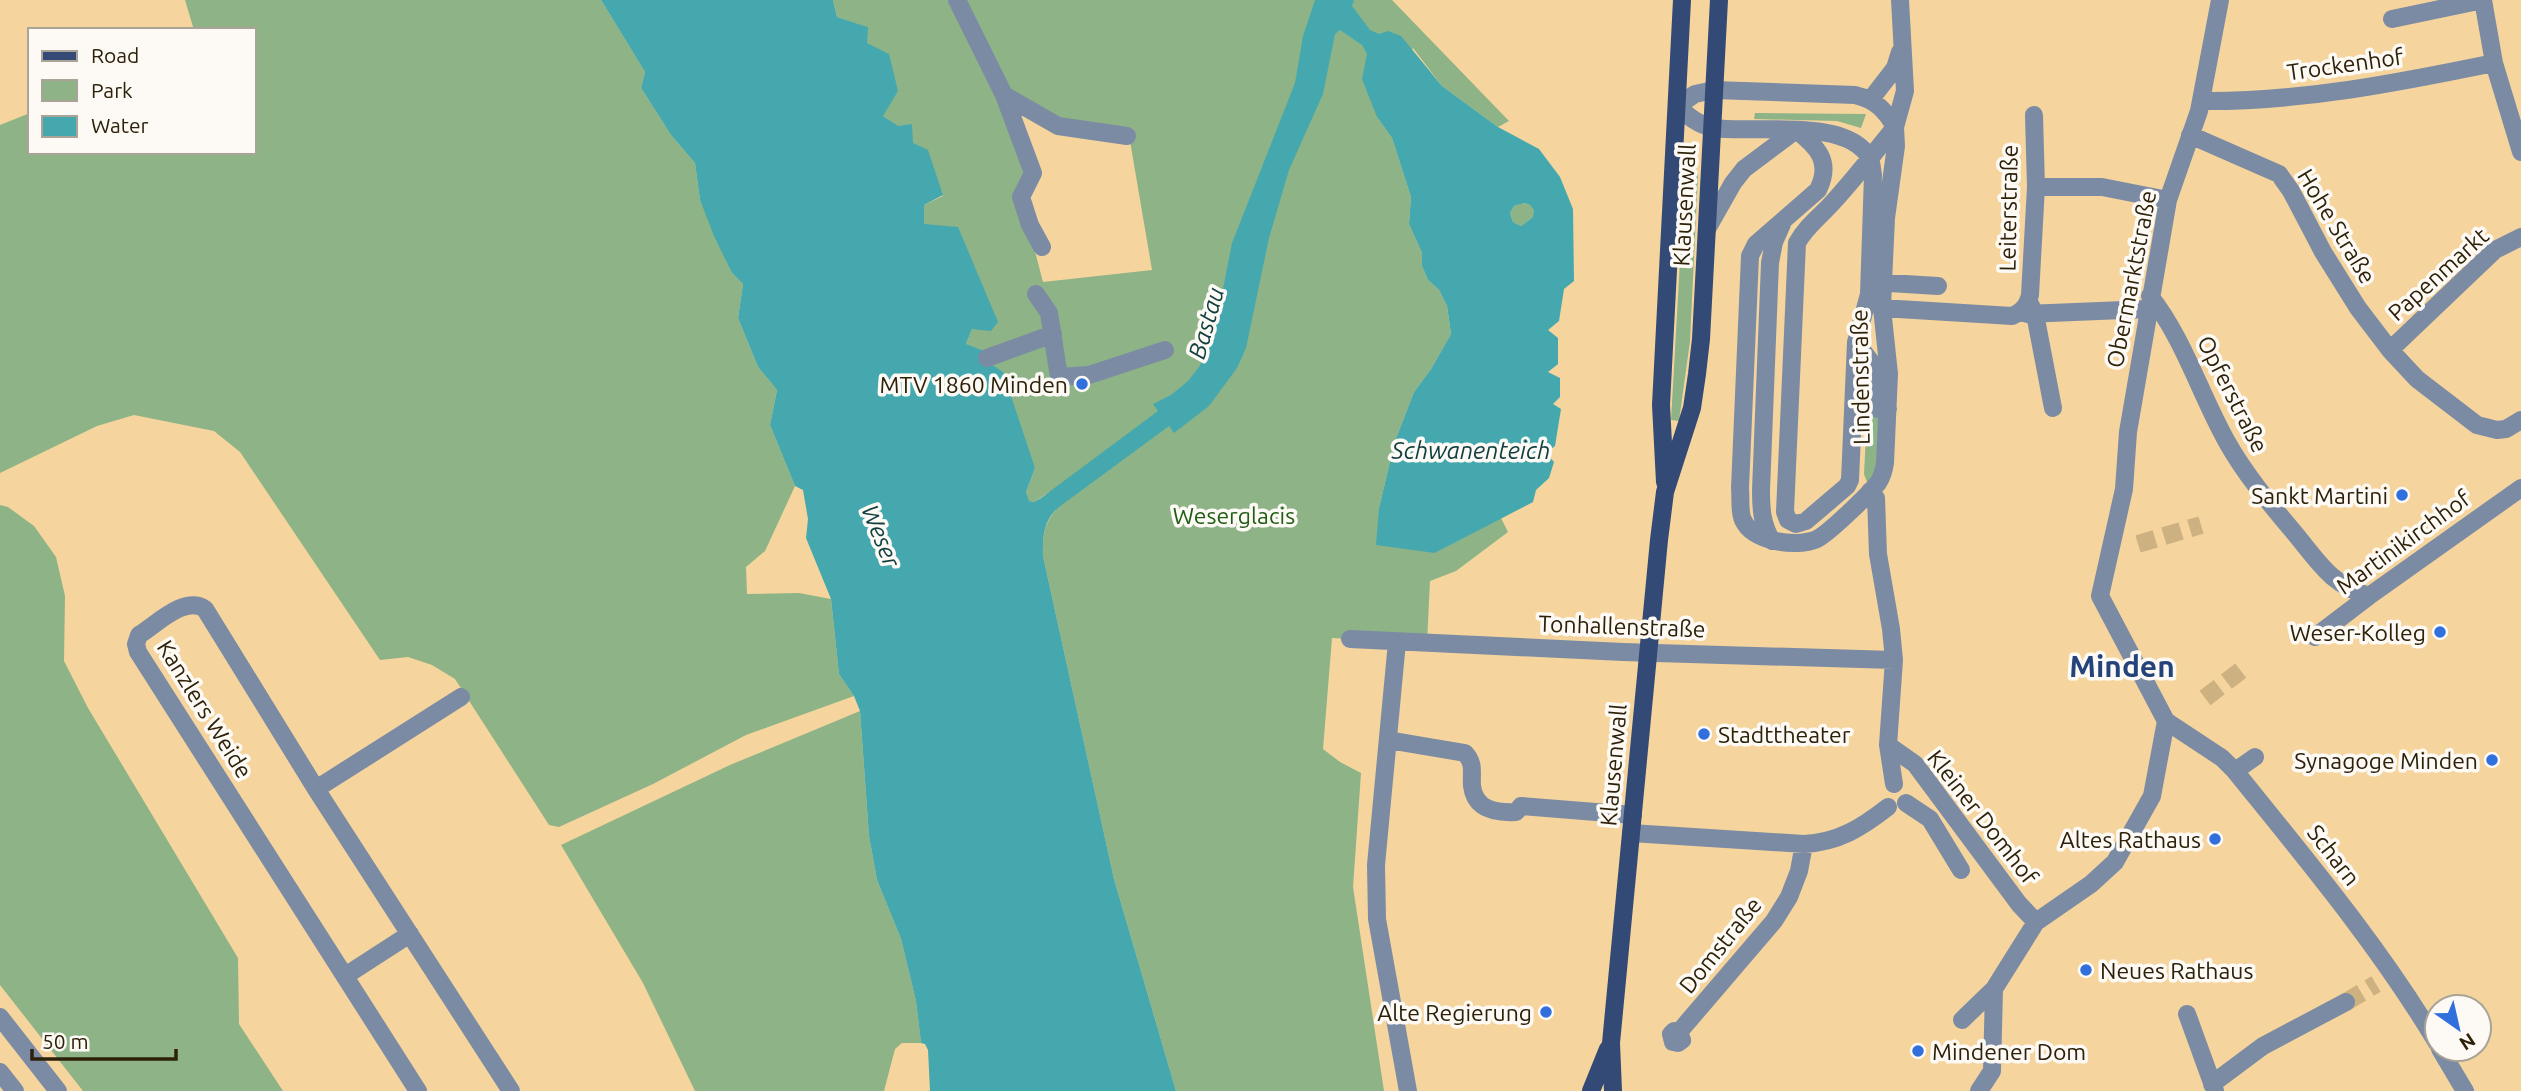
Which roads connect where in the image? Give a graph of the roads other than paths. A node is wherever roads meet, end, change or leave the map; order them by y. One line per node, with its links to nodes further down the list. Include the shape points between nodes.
1 (957, 0): 11 (street)
2 (1682, 0): 14 (main road, Klausenwall)
3 (1719, 0): 10 (main road, Klausenwall)
4 (1900, 0): 8 (street, Lindenstraße)
5 (2220, 0): 13 (street, Obermarktstraße)
6 (2483, 0): 7 (street); 9 (street)
7 (2392, 19)
8 (1901, 47): 12 (street, Lindenstraße, via 1895,68); 16 (street, Lindenstraße, via 1905,91)
9 (2494, 63): 13 (street, Trockenhof, via 2375,88); 21 (street)
10 (1714, 90): 12 (street); 14 (street, via 1695,94); 17 (main road, Klausenwall)
11 (1004, 95): 20 (street, via 1058,126); 27 (street, via 1033,173 1021,197)
12 (1871, 99): 16 (street)
13 (2201, 101): 19 (street, Obermarktstraße)
14 (1677, 106): 17 (street, via 1693,121); 42 (main road, Klausenwall, via 1661,405)
15 (2034, 115): 23 (street, Leiterstraße)
16 (1895, 127): 22 (street, Lindenstraße); 28 (street, Lindenstraße)
17 (1713, 128): 18 (street); 25 (main road, Klausenwall)
18 (1796, 130): 22 (street, via 1844,138); 25 (street, via 1744,169); 44 (street, via 1820,154 1824,177 1818,190 1756,244 1750,256 1740,488 1743,520 1754,534 1772,541 1806,543 1819,538)
19 (2190, 135): 24 (street, Obermarktstraße); 37 (street, Hohe Straße, via 2279,174 2358,308)
20 (1128, 136)
21 (2521, 152)
22 (1870, 159): 28 (street, Lindenstraße); 35 (street, via 1797,243 1785,512 1796,524 1806,521 1849,483)
23 (2036, 187): 24 (street, via 2102,187); 33 (street, Leiterstraße)
24 (2168, 200): 31 (street, Obermarktstraße)
25 (1707, 229): 42 (main road, Klausenwall, via 1692,408)
26 (2521, 237): 37 (street, Papenmarkt, via 2495,250)
27 (1042, 247)
28 (1874, 286): 29 (street); 32 (street, Lindenstraße); 35 (street)
29 (1938, 286)
30 (1036, 294): 34 (street, via 1049,313)
31 (2149, 302): 33 (street); 45 (street, Opferstraße, via 2168,322 2246,472 2330,578); 52 (street, Obermarktstraße, via 2128,432 2124,489 2100,596)
32 (1882, 309): 33 (street, via 2012,316); 40 (street, Lindenstraße)
33 (2028, 309): 39 (street, Leiterstraße)
34 (1053, 334): 36 (street, via 1059,377 1089,375); 38 (street)
35 (1856, 342): 40 (street, via 1874,366 1875,404 1878,409)
36 (1166, 350)
37 (2390, 351): 41 (street, Hohe Straße, via 2417,379 2477,425 2506,429)
38 (986, 358)
39 (2053, 408)
40 (1888, 409): 44 (street, Lindenstraße, via 1883,475)
41 (2521, 420)
42 (1669, 461): 49 (main road, Klausenwall)
43 (2521, 488): 45 (street, Martinikirchhof)
44 (1870, 491): 50 (street, via 1876,498 1878,554)
45 (2369, 596): 46 (street, Martinikirchhof)
46 (2315, 637)
47 (1350, 639): 48 (street, Tonhallenstraße)
48 (1397, 642): 49 (street, Tonhallenstraße); 53 (street)
49 (1647, 652): 50 (street, Tonhallenstraße); 61 (main road, Klausenwall)
50 (1894, 660): 54 (street)
51 (461, 697): 58 (street)
52 (2166, 721): 56 (street, Scharn); 65 (street, via 2152,796 2115,862)
53 (1388, 740): 61 (street, via 1465,752 1474,769 1472,786 1477,800 1492,811 1516,812 1521,806); 85 (street, via 1376,865 1377,919)
54 (1888, 745): 57 (street); 65 (street, Kleiner Domhof, via 1915,764)
55 (2255, 757): 56 (street)
56 (2235, 771): 67 (street, Scharn)
57 (1894, 785): 59 (street, via 1906,790); 60 (street, via 1883,794)
58 (316, 789): 66 (street, Kanzlers Weide); 68 (street, Kanzlers Weide, via 205,609 187,604 139,635 138,652)
59 (1906, 803): 60 (street, via 1898,809); 64 (street, via 1930,819)
60 (1888, 807): 63 (street, via 1842,838)
61 (1633, 815): 62 (main road, Klausenwall)
62 (1631, 834): 63 (street); 77 (main road, Klausenwall)
63 (1804, 844): 76 (street, Domstraße, via 1789,897 1774,921)
64 (1961, 870)
65 (2036, 922): 70 (street)
66 (410, 934): 68 (street); 84 (street, Kanzlers Weide)
67 (2392, 973): 69 (street); 75 (street, Scharn)
68 (345, 976): 83 (street, Kanzlers Weide)
69 (2376, 984)
70 (1994, 989): 74 (street); 88 (street, via 1992,1071)
71 (2346, 1002): 80 (street, via 2263,1046)
72 (2187, 1014): 80 (street)
73 (0, 1017): 82 (street)
74 (1962, 1020)
75 (2423, 1022)
76 (1679, 1032)
77 (1611, 1043): 86 (main road, Klausenwall); 87 (main road, Klausenwall)
78 (2448, 1063): 89 (street)
79 (0, 1072): 81 (street)
80 (2213, 1088)
81 (15, 1091)
82 (58, 1091)
83 (418, 1091)
84 (511, 1091)
85 (1408, 1091)
86 (1591, 1091)
87 (1612, 1091)
88 (1979, 1091)
89 (2465, 1091)

